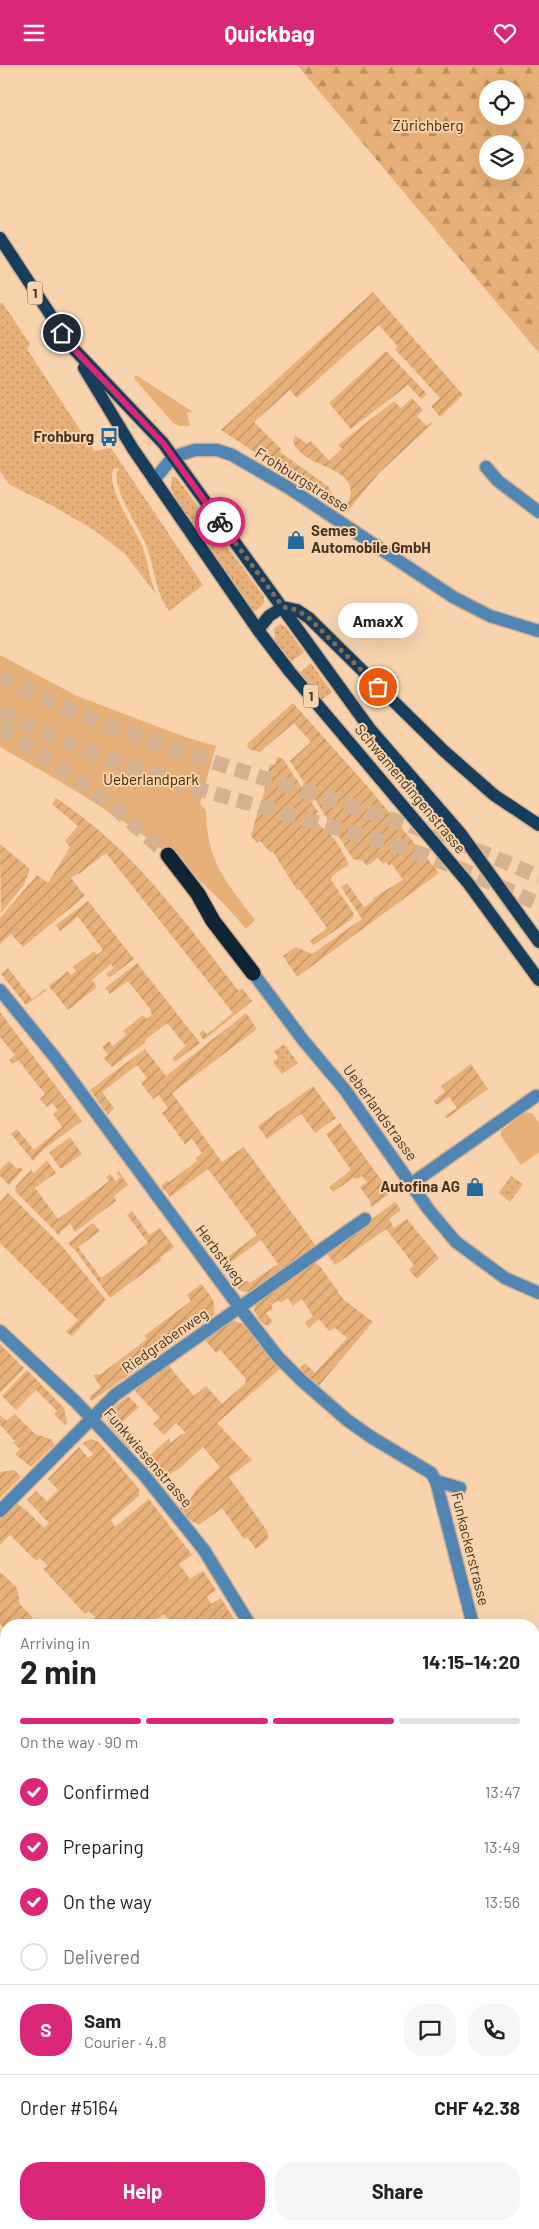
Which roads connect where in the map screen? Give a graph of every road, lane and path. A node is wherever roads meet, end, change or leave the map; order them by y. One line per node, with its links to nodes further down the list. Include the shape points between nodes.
1 (0, 238): 2 (main road, 1)
2 (71, 346): 3 (main road, 1); 5 (main road, Schwamendingenstrasse / 1)
3 (173, 457): 5 (street); 7 (main road, 1); 9 (street, Frohburgstrasse, via 195,450 217,450 232,455 289,488 453,597 490,616)
4 (486, 467): 6 (street, via 498,481)
5 (154, 480): 8 (main road, Schwamendingenstrasse / 1)
6 (539, 512)
7 (283, 607): 8 (main road, via 269,616); 10 (main road, via 297,610 309,618 444,751 494,795); 12 (main road, Schwamendingenstrasse, via 370,729 461,833)
8 (258, 630): 14 (main road, Schwamendingenstrasse / 1, via 468,883)
9 (539, 631)
10 (539, 825)
11 (168, 855): 13 (highway)
12 (539, 942)
13 (253, 973): 17 (street, Ueberlandstrasse, via 345,1090)
14 (539, 980)
15 (0, 990): 20 (street, Herbstweg, via 57,1060)
16 (536, 1096): 17 (street)
17 (412, 1184): 19 (street, Ueberlandstrasse, via 456,1242 505,1278)
18 (366, 1219): 20 (street, Riedgrabenweg)
19 (539, 1293)
20 (240, 1308): 22 (street, Riedgrabenweg, via 115,1395); 23 (street, Herbstweg, via 278,1357 322,1400 372,1437 423,1467)
21 (0, 1331): 22 (street, Funkwiesenstrasse)
22 (92, 1418): 25 (street, Riedgrabenweg); 26 (street, Funkwiesenstrasse, via 177,1515 212,1563)
23 (436, 1481): 24 (street, Herbstweg); 27 (street, Funkackerstrasse)
24 (460, 1488)
25 (0, 1511)
26 (246, 1619)
27 (471, 1619)

